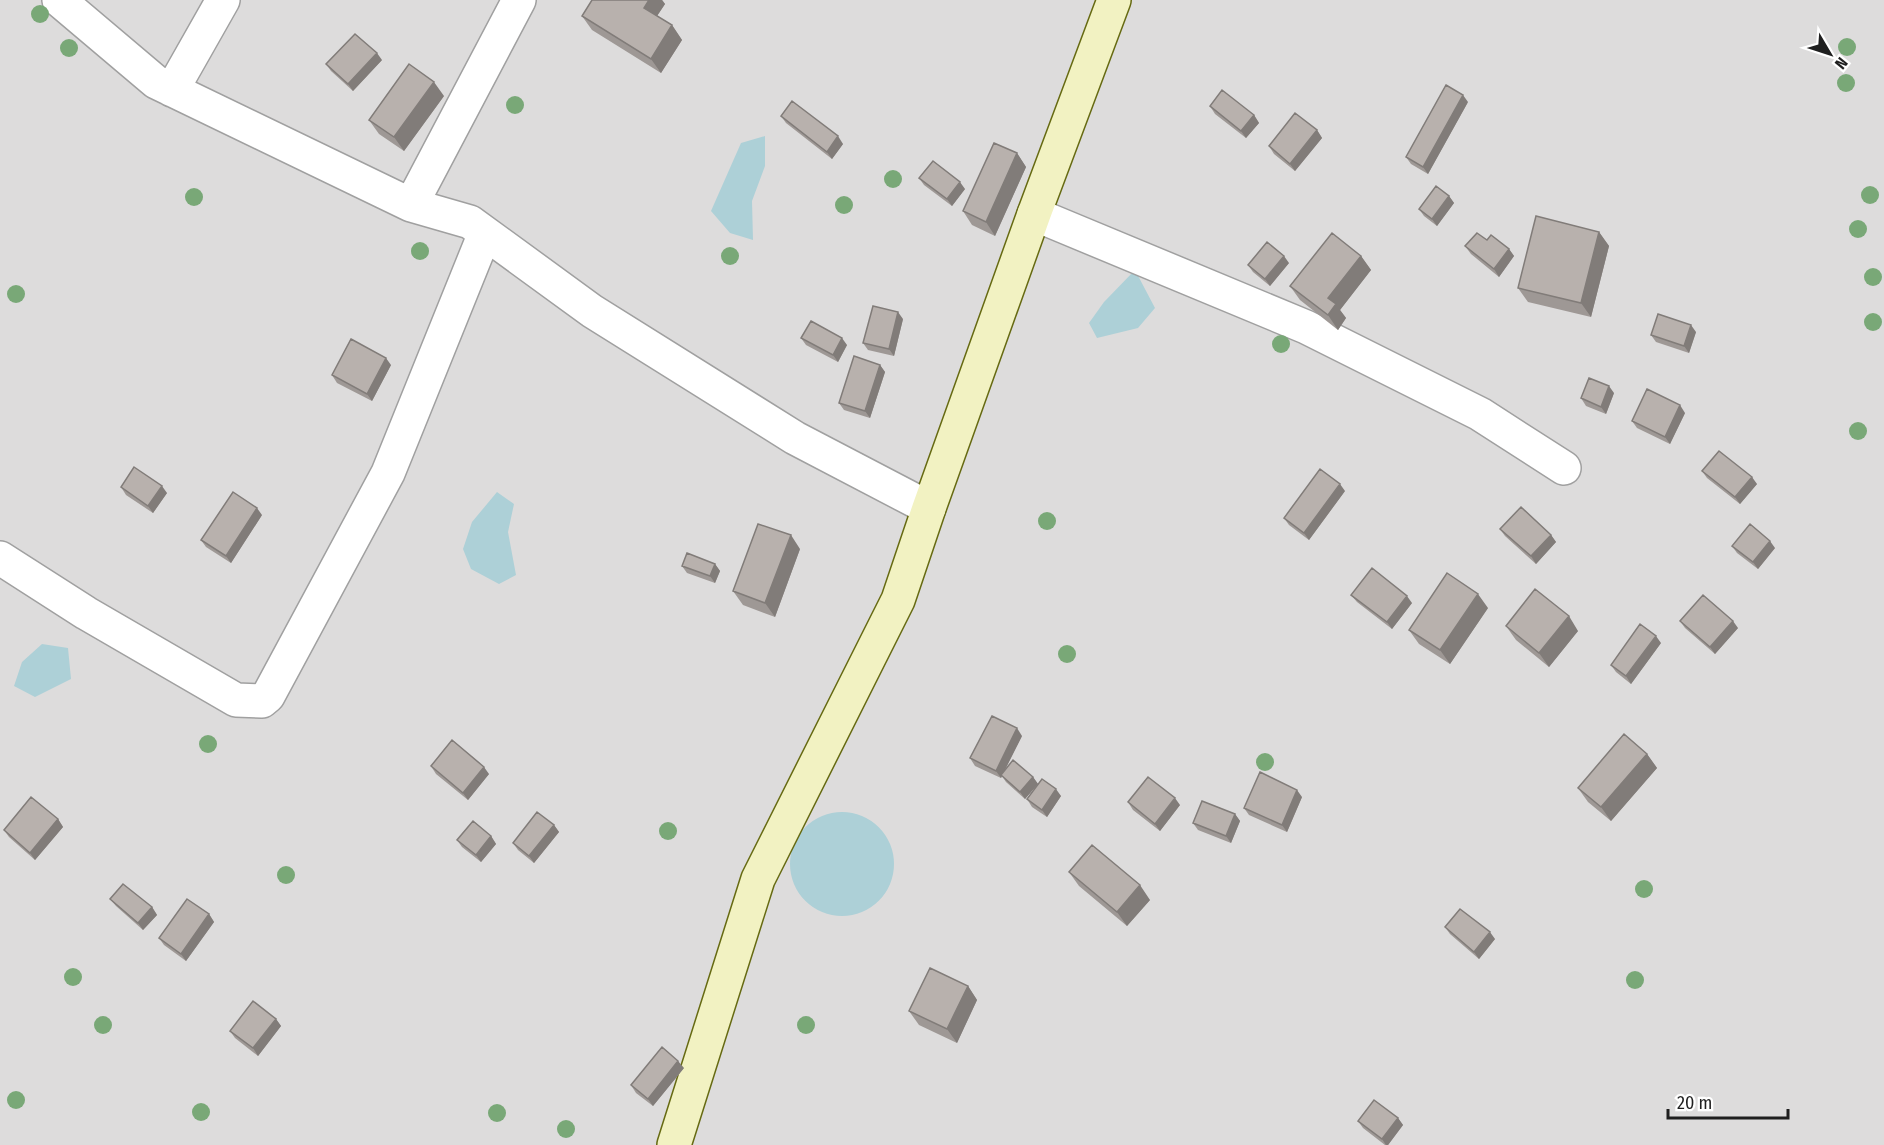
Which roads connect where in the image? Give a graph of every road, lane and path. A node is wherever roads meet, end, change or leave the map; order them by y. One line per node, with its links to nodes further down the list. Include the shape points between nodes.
1 (59, 0): 5 (street, via 156,82)
2 (223, 0): 5 (street)
3 (519, 0): 6 (street)
4 (1114, 0): 7 (street)
5 (172, 90): 6 (street)
6 (411, 205): 8 (street, via 470,222)
7 (1034, 214): 9 (street, via 1306,327 1480,414); 10 (street)
8 (485, 233): 10 (street, via 592,311 784,431); 11 (street, via 388,473 262,701 236,700)
9 (1564, 468)
10 (929, 508): 12 (street, via 898,600 758,879)
11 (0, 558)
12 (674, 1145)

